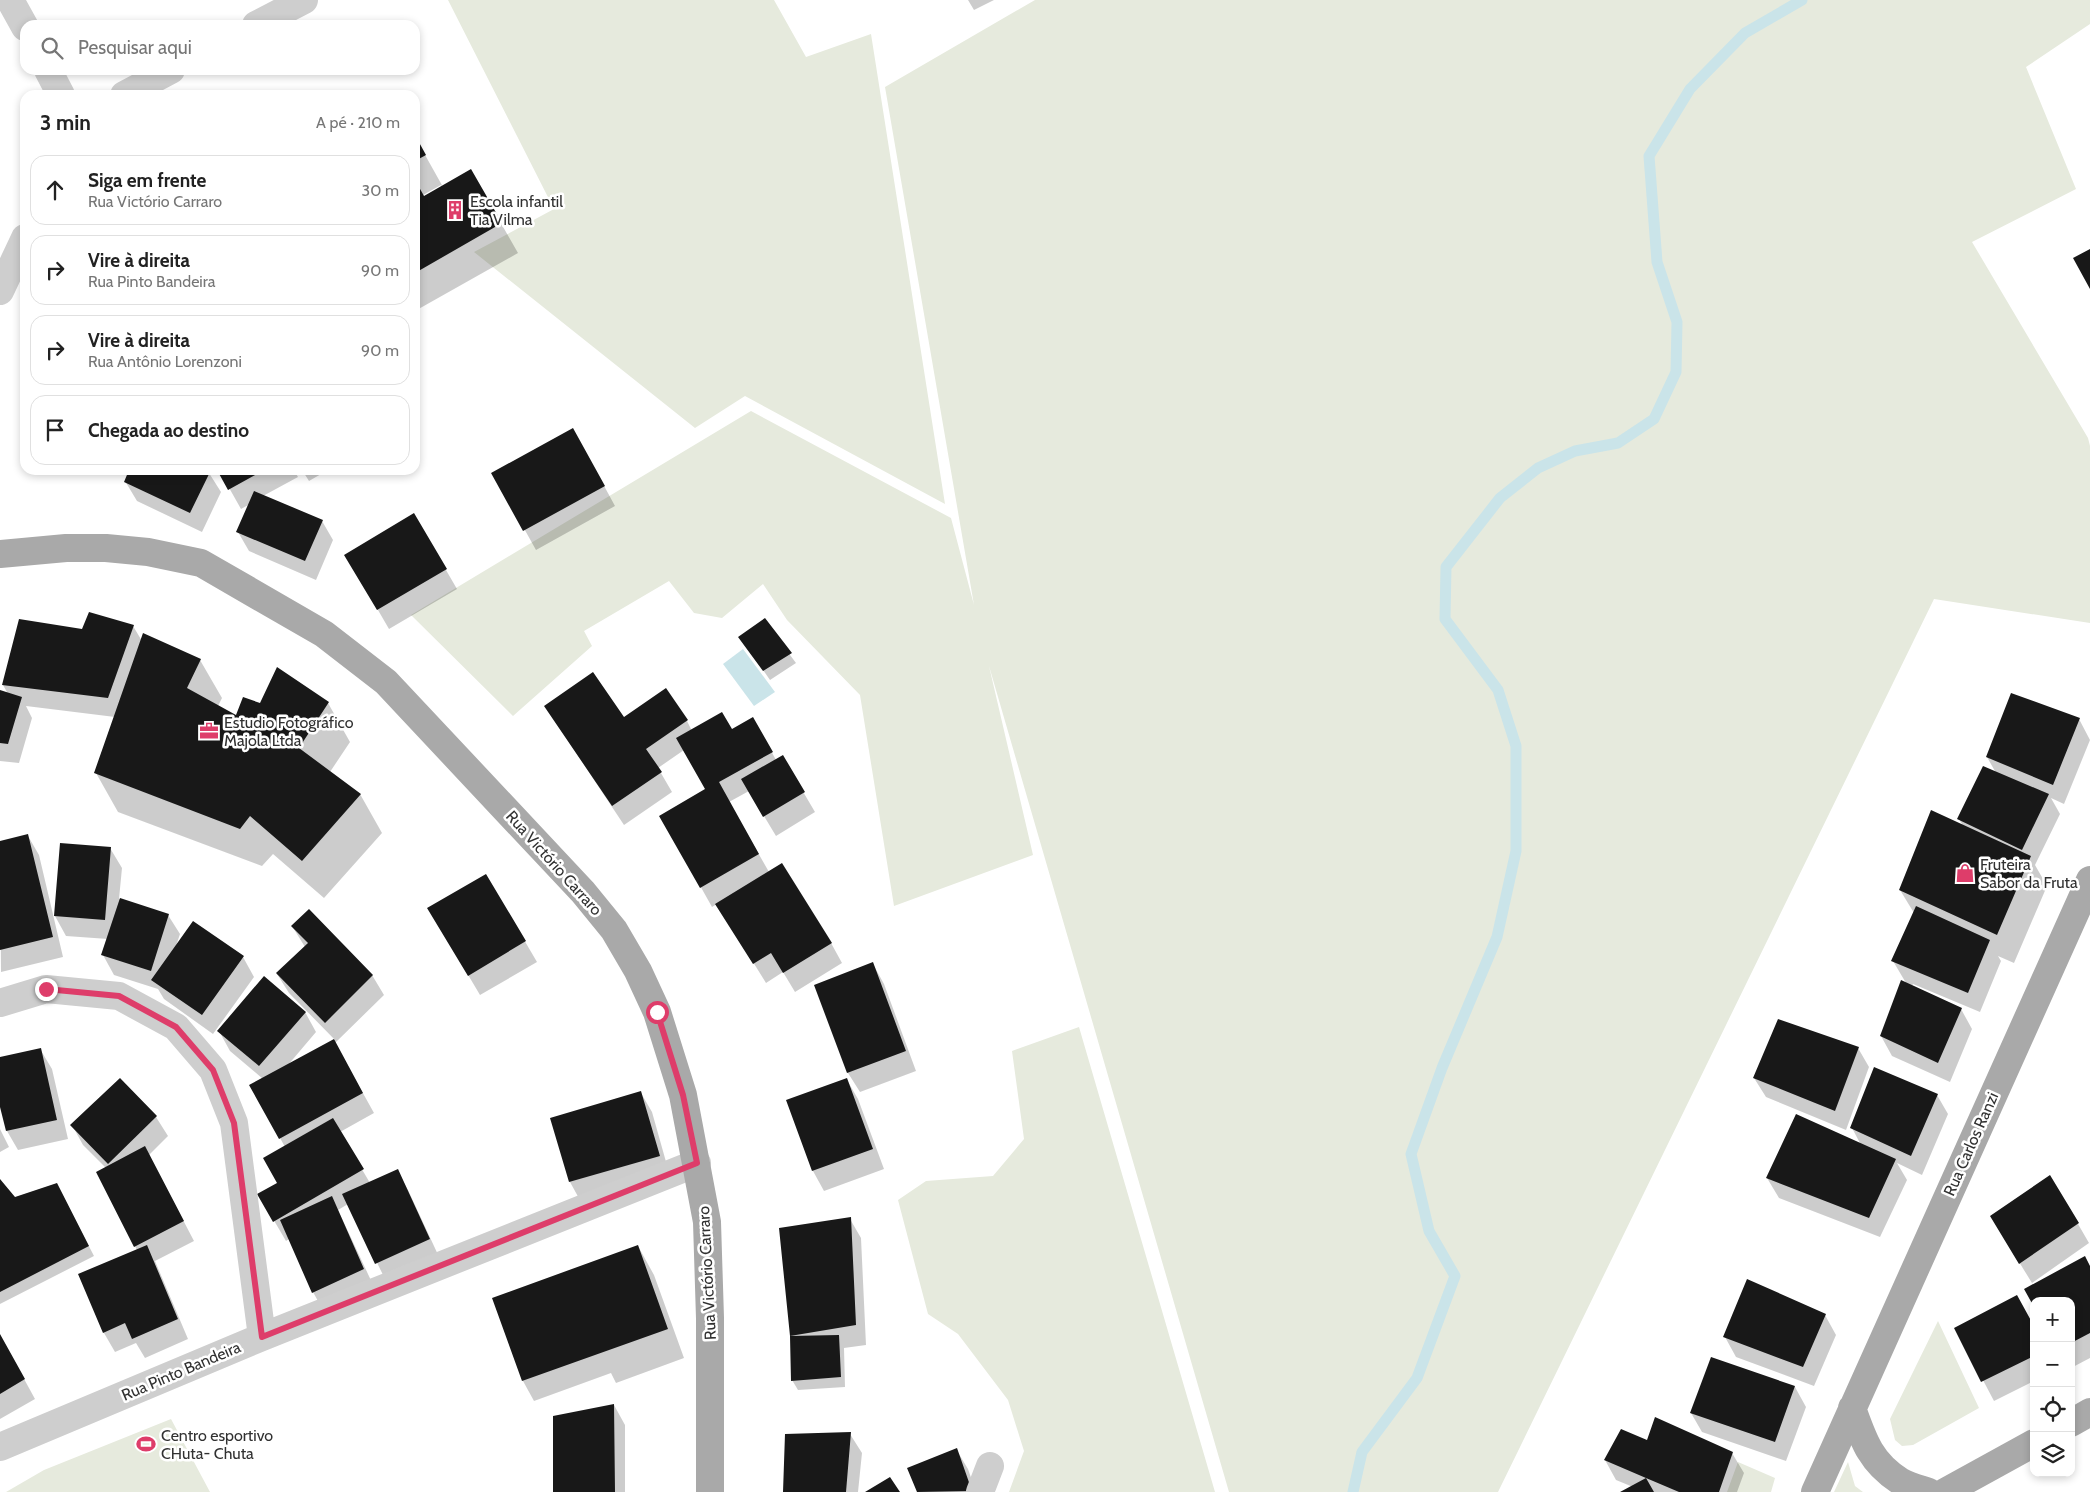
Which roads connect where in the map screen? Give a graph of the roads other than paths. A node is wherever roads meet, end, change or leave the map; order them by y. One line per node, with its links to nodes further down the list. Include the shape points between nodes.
1 (10, 0): 3 (street)
2 (304, 0): 4 (street)
3 (21, 20)
4 (266, 20)
5 (51, 75): 7 (street)
6 (162, 75): 8 (street)
7 (58, 90)
8 (133, 90)
9 (20, 249): 10 (street)
10 (0, 291)
11 (0, 554): 14 (main road, Rua Victório Carraro, via 106,548 148,552 201,563 324,634 386,682 583,892 614,930 657,1012 683,1095)
12 (2090, 880): 16 (main road, Rua Carlos Ranzi)
13 (0, 1003): 15 (street, via 46,989 119,996 176,1027 213,1070 234,1123)
14 (697, 1163): 15 (street, Rua Pinto Bandeira); 22 (main road, Rua Victório Carraro, via 707,1222)
15 (262, 1337): 20 (street, Rua Pinto Bandeira)
16 (1852, 1408): 24 (main road, Rua Carlos Ranzi); 25 (main road, via 1866,1446 1882,1466 1901,1482)
17 (2090, 1412): 18 (main road)
18 (2075, 1421)
19 (2030, 1445): 26 (main road)
20 (0, 1447)
21 (990, 1466): 23 (street)
22 (710, 1492)
23 (980, 1492)
24 (1815, 1492)
25 (1929, 1492)
26 (1945, 1492)

